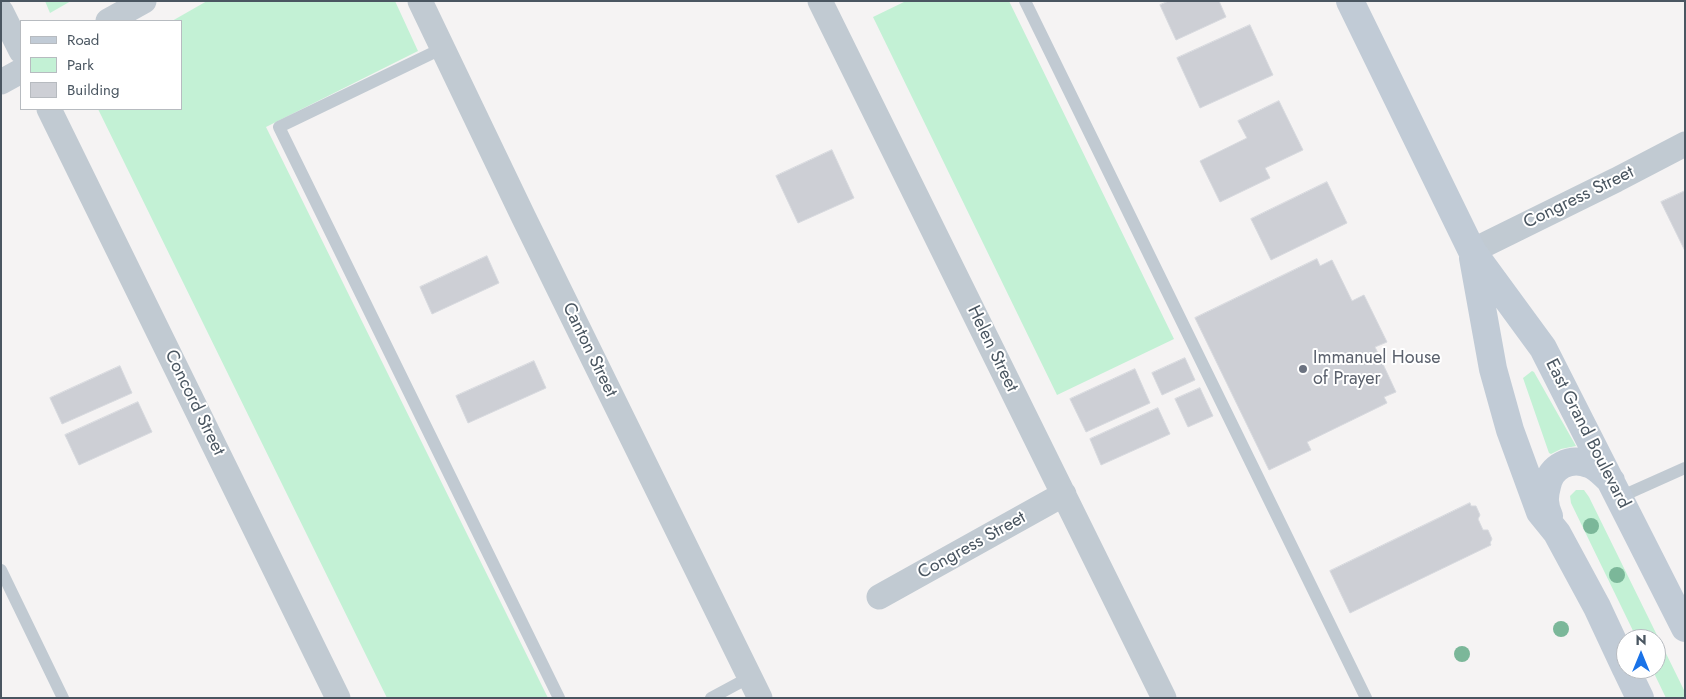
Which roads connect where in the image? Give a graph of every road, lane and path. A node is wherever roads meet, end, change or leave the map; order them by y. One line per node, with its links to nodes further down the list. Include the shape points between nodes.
1 (144, 1): 7 (street)
2 (420, 1): 8 (street, Canton Street)
3 (820, 1): 17 (street, Helen Street)
4 (1025, 1): 30 (lane)
5 (1350, 1): 14 (main road, East Grand Boulevard)
6 (1, 10): 9 (street)
7 (110, 20)
8 (443, 48): 24 (street, Canton Street); 27 (lane, via 280,127)
9 (20, 49)
10 (20, 72): 11 (street)
11 (1, 82)
12 (49, 110): 26 (street, Concord Street)
13 (1685, 144): 14 (street, Congress Street)
14 (1472, 251): 16 (main road, East Grand Boulevard, via 1543,348); 18 (main road, East Grand Boulevard, via 1493,369 1510,430 1540,512)
15 (1685, 468): 16 (lane)
16 (1616, 490): 18 (main road, via 1600,470 1590,464 1570,462 1560,465 1549,478 1544,498); 21 (main road, East Grand Boulevard)
17 (1064, 494): 20 (street, Congress Street); 29 (street, Helen Street)
18 (1557, 533): 22 (main road, East Grand Boulevard)
19 (1, 570): 25 (lane)
20 (879, 597)
21 (1685, 628)
22 (1616, 648)
23 (1631, 679): 31 (main road, East Grand Boulevard)
24 (755, 687): 28 (lane)
25 (63, 698)
26 (338, 698)
27 (559, 698)
28 (711, 698)
29 (1164, 698)
30 (1366, 698)
31 (1640, 698)

